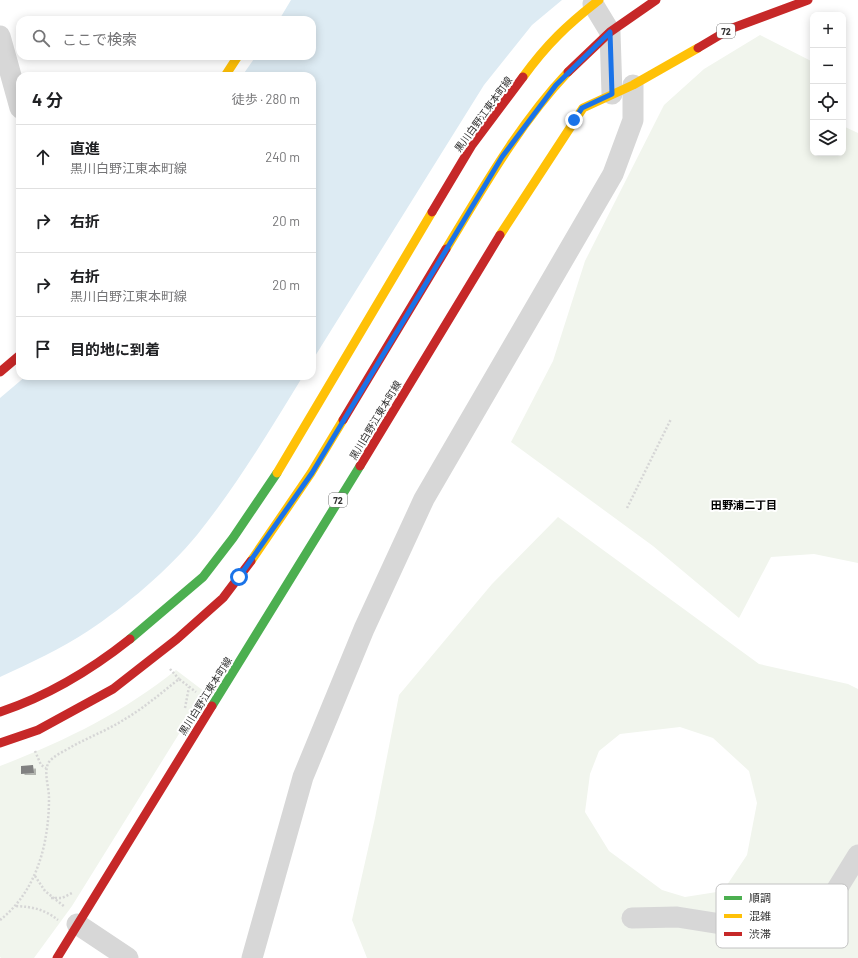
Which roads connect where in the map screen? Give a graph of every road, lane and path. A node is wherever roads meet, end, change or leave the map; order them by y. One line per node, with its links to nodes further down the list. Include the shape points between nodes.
1 (656, 0): 4 (main road)
2 (808, 0): 8 (main road, 黒川白野江東本町線 / 72, via 730,29)
3 (596, 2): 4 (street); 19 (main road, 黒川白野江東本町線, via 568,24 543,50 472,145 289,456 204,578 98,664 28,703)
4 (610, 32): 10 (street); 21 (main road, via 556,85 502,157 312,473 223,598 177,639 113,689 38,730)
5 (0, 36): 9 (street)
6 (235, 60): 7 (main road)
7 (228, 72)
8 (634, 85): 10 (main road, 黒川白野江東本町線 / 72); 36 (street, via 633,120 613,174 424,499 364,629 303,777)
9 (16, 94)
10 (612, 94): 32 (main road, 黒川白野江東本町線 / 72, via 582,108 496,242 379,437)
11 (16, 358): 12 (main road)
12 (0, 372)
13 (671, 419): 14 (path)
14 (627, 508)
15 (170, 669): 16 (path)
16 (179, 679): 17 (path); 23 (path, via 126,719 60,754 50,761)
17 (189, 687): 18 (path); 20 (path, via 186,706)
18 (198, 693)
19 (0, 712)
20 (182, 713)
21 (0, 743)
22 (34, 748): 23 (path, via 41,765)
23 (46, 768): 25 (path, via 49,819 46,843)
24 (858, 855): 26 (street)
25 (35, 876): 28 (path); 29 (path)
26 (840, 884)
27 (77, 886): 28 (path, via 73,893 62,898)
28 (51, 898): 32 (path, via 66,908)
29 (16, 906): 31 (path); 32 (path, via 49,912)
30 (632, 918): 33 (street, via 677,917)
31 (0, 920)
32 (65, 922): 34 (main road, 黒川白野江東本町線 / 72); 35 (street)
33 (716, 924)
34 (57, 958)
35 (128, 958)
36 (252, 958)

